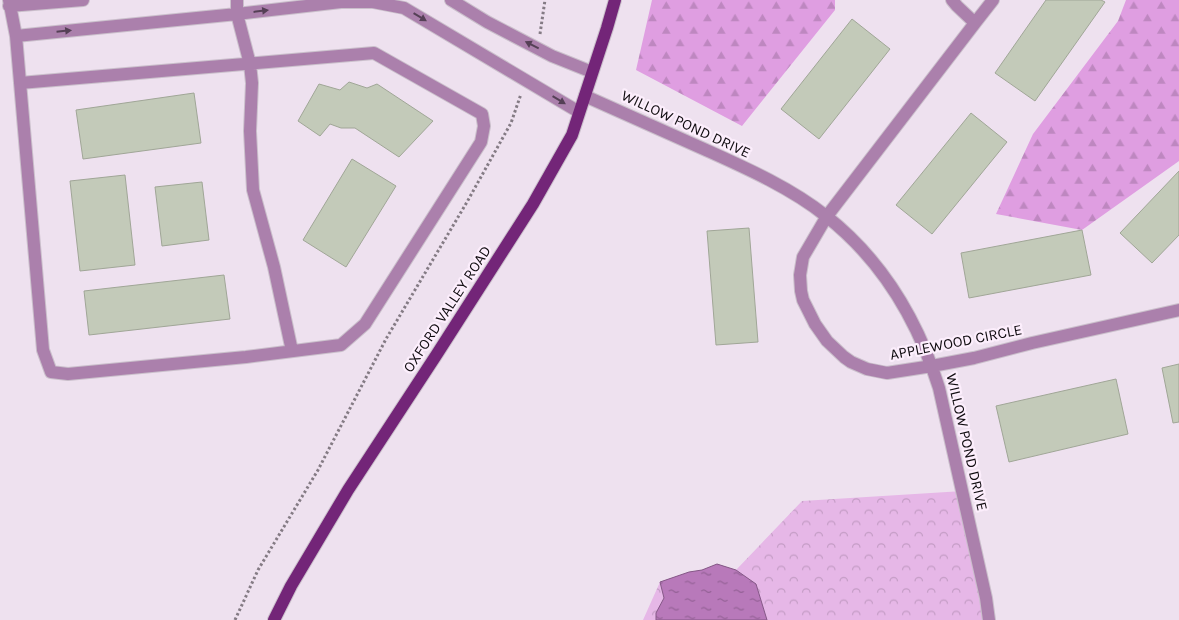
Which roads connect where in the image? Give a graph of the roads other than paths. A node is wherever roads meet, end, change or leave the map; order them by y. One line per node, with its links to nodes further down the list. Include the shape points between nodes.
1 (83, 0): 7 (street)
2 (237, 0): 8 (street)
3 (450, 0): 12 (street, one-way to 3, via 552,56)
4 (615, 0): 12 (main road, OXFORD VALLEY ROAD)
5 (952, 0): 9 (street)
6 (993, 0): 9 (street, APPLEWOOD CIRCLE)
7 (9, 3): 10 (street)
8 (237, 14): 10 (street, one-way to 8); 11 (street); 15 (street, one-way to 15, via 341,2 373,2 404,8)
9 (975, 23): 16 (street, APPLEWOOD CIRCLE)
10 (16, 36): 13 (street)
11 (250, 64): 13 (street); 18 (street, via 253,190); 18 (street, via 374,53 482,114 484,126 481,142 365,324 341,344)
12 (592, 72): 14 (main road, OXFORD VALLEY ROAD)
13 (20, 82): 18 (street, via 44,350 51,372 68,374)
14 (585, 96): 15 (main road, OXFORD VALLEY ROAD); 16 (street, WILLOW POND DRIVE, via 729,160)
15 (579, 112): 20 (main road, OXFORD VALLEY ROAD, via 572,135 533,204 348,490)
16 (827, 216): 19 (street, WILLOW POND DRIVE, via 875,264 894,289 914,322); 19 (street, APPLEWOOD CIRCLE, via 803,257 800,275 800,291 815,324 844,357 867,369 887,373)
17 (1179, 310): 19 (street, APPLEWOOD CIRCLE)
18 (292, 351)
19 (932, 366): 21 (street, WILLOW POND DRIVE, via 951,436)
20 (274, 620)
21 (990, 620)

